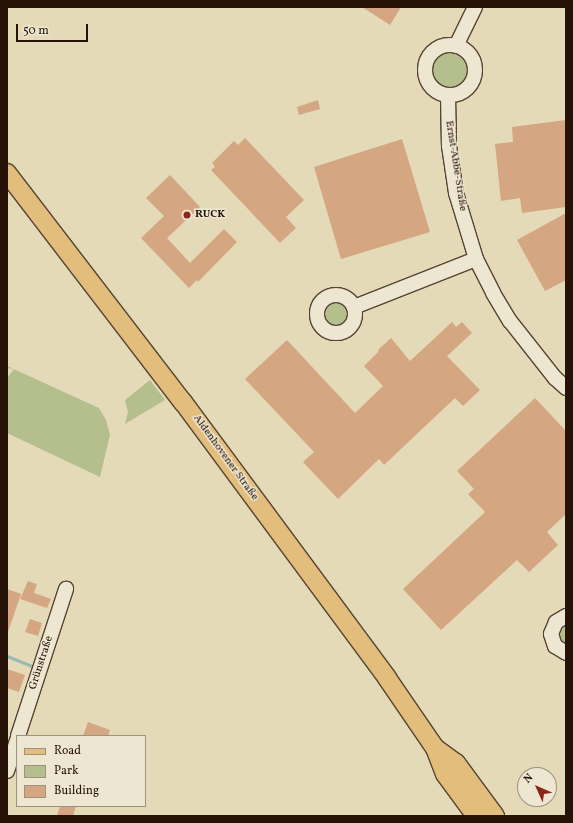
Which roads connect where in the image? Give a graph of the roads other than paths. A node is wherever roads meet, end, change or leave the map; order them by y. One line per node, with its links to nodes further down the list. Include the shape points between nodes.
1 (474, 7): 2 (street)
2 (456, 46): 3 (street, via 469,55 474,75 472,82 462,92); 3 (street, via 442,46 436,50 430,55 425,69 428,84 440,94)
3 (448, 95): 5 (street, Ernst-Abbe-Straße, via 449,146 456,193)
4 (7, 173): 13 (main road, Aldenhovener Straße, via 188,408 387,678)
5 (476, 259): 6 (street); 7 (street, Ernst-Abbe-Straße, via 510,321 554,378)
6 (354, 307)
7 (566, 388)
8 (66, 589): 11 (street, Grünstraße)
9 (566, 616): 10 (street, via 556,622 551,634 555,646)
10 (566, 653)
11 (18, 735)
12 (16, 743): 14 (street)
13 (435, 748): 15 (main road, Aldenhovener Straße, via 446,774); 16 (main road, Aldenhovener Straße, via 456,763)
14 (7, 771)
15 (476, 816)
16 (495, 816)

